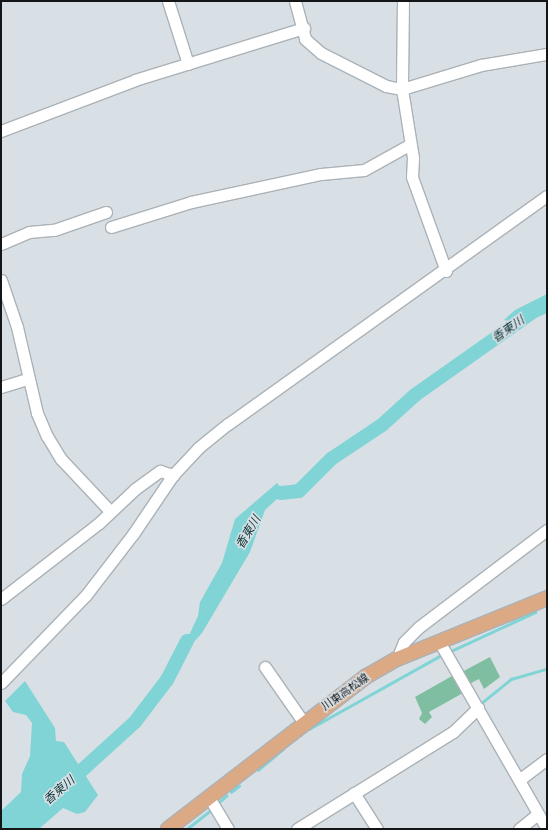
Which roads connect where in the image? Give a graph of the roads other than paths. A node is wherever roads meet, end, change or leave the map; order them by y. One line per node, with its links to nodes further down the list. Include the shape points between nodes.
1 (168, 1): 6 (street)
2 (295, 1): 4 (street)
3 (403, 1): 7 (street)
4 (304, 28): 6 (street); 7 (street, via 305,40 336,63)
5 (547, 54): 7 (street, via 481,65)
6 (188, 64): 8 (street)
7 (402, 89): 9 (street)
8 (1, 131)
9 (409, 145): 12 (street, via 364,170 321,174 191,202); 14 (street, via 417,196)
10 (547, 196): 14 (street)
11 (106, 212): 13 (street, via 54,230 29,232)
12 (111, 227)
13 (1, 244)
14 (446, 271): 18 (street, via 228,424 198,448)
15 (1, 280): 16 (street, via 17,327)
16 (28, 379): 17 (street); 19 (street, via 46,436 61,459)
17 (1, 387)
18 (173, 475): 19 (street, via 160,471); 26 (street, via 95,584)
19 (110, 512): 22 (street)
20 (547, 530): 24 (street, via 419,627 404,642)
21 (547, 598): 23 (main road, 川東高松線)
22 (1, 599)
23 (440, 643): 24 (main road, 川東高松線); 27 (street)
24 (397, 658): 28 (main road, 川東高松線, via 367,676)
25 (265, 667): 28 (street)
26 (1, 683)
27 (478, 708): 30 (street); 31 (street, via 453,732)
28 (304, 722): 32 (main road, 川東高松線)
29 (547, 759): 30 (street)
30 (519, 780): 33 (street)
31 (354, 793): 36 (street); 37 (street)
32 (210, 799): 34 (main road, 川東高松線); 35 (street)
33 (536, 815): 38 (street); 39 (street)
34 (168, 829)
35 (228, 829)
36 (296, 829)
37 (377, 829)
38 (519, 829)
39 (547, 829)

